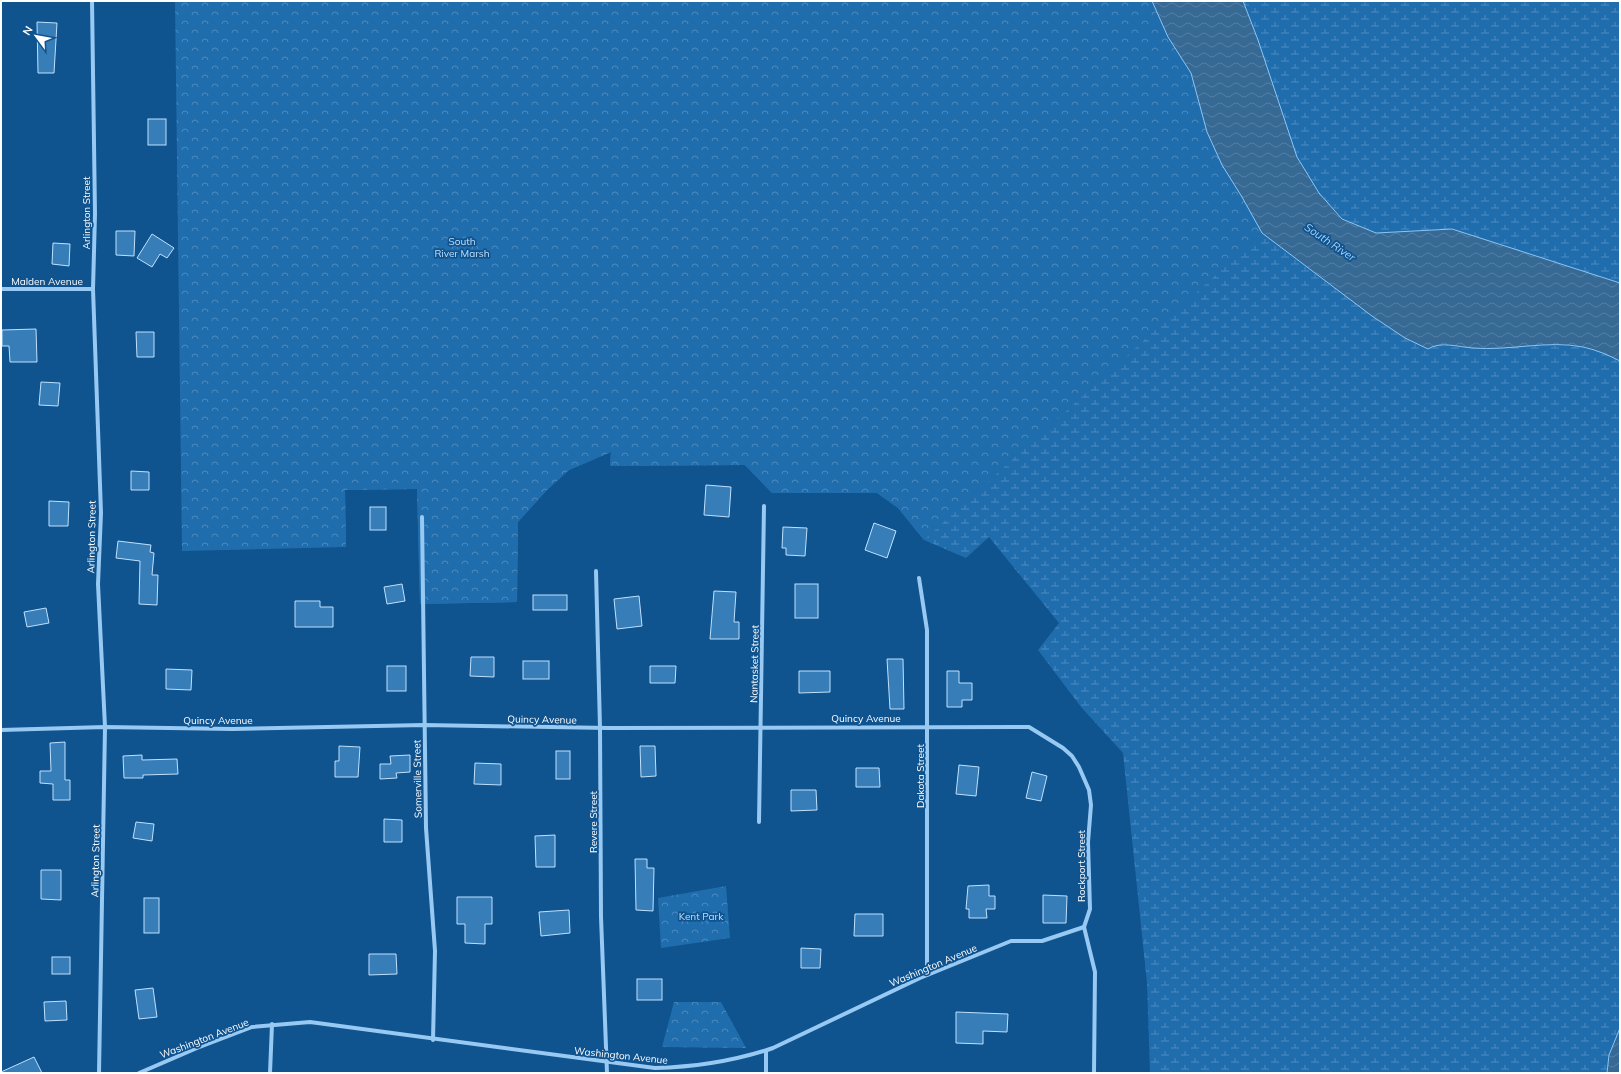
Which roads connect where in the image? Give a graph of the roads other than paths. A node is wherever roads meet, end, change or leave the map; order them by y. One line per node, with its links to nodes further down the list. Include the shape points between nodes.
1 (92, 1): 2 (street, Arlington Street, via 95,214)
2 (93, 289): 3 (street, Malden Avenue); 10 (street, Arlington Street, via 101,513 98,584)
3 (1, 290)
4 (764, 506): 11 (street, Nantasket Street)
5 (422, 517): 8 (street, Somerville Street)
6 (596, 571): 12 (street, Revere Street)
7 (919, 578): 9 (street, Dakota Street, via 927,630)
8 (424, 725): 10 (street, Quincy Avenue); 12 (street, Quincy Avenue); 19 (street, Somerville Street, via 426,828 435,951)
9 (928, 726): 11 (street, Quincy Avenue); 14 (street, Quincy Avenue, via 1029,727 1063,748); 17 (street, Dakota Street)
10 (105, 727): 13 (street, Quincy Avenue); 22 (street, Arlington Street)
11 (761, 727): 12 (street, Quincy Avenue); 15 (street, Nantasket Street)
12 (600, 728): 21 (street, Revere Street, via 601,917)
13 (1, 730)
14 (1072, 757): 16 (street, Rockport Street, via 1089,790 1091,805 1088,842 1090,909)
15 (759, 822)
16 (1084, 927): 17 (street, Washington Avenue, via 1042,942 1012,941); 27 (street, via 1095,972)
17 (927, 975): 20 (street, Washington Avenue)
18 (272, 1024): 19 (street, Washington Avenue, via 310,1022); 23 (street, Washington Avenue, via 252,1027); 24 (street)
19 (433, 1040): 21 (street, Washington Avenue)
20 (766, 1050): 21 (street, Washington Avenue, via 710,1064 679,1068); 26 (street)
21 (606, 1062): 25 (street, Revere Street)
22 (98, 1073)
23 (139, 1073)
24 (270, 1073)
25 (607, 1073)
26 (766, 1073)
27 (1094, 1073)

